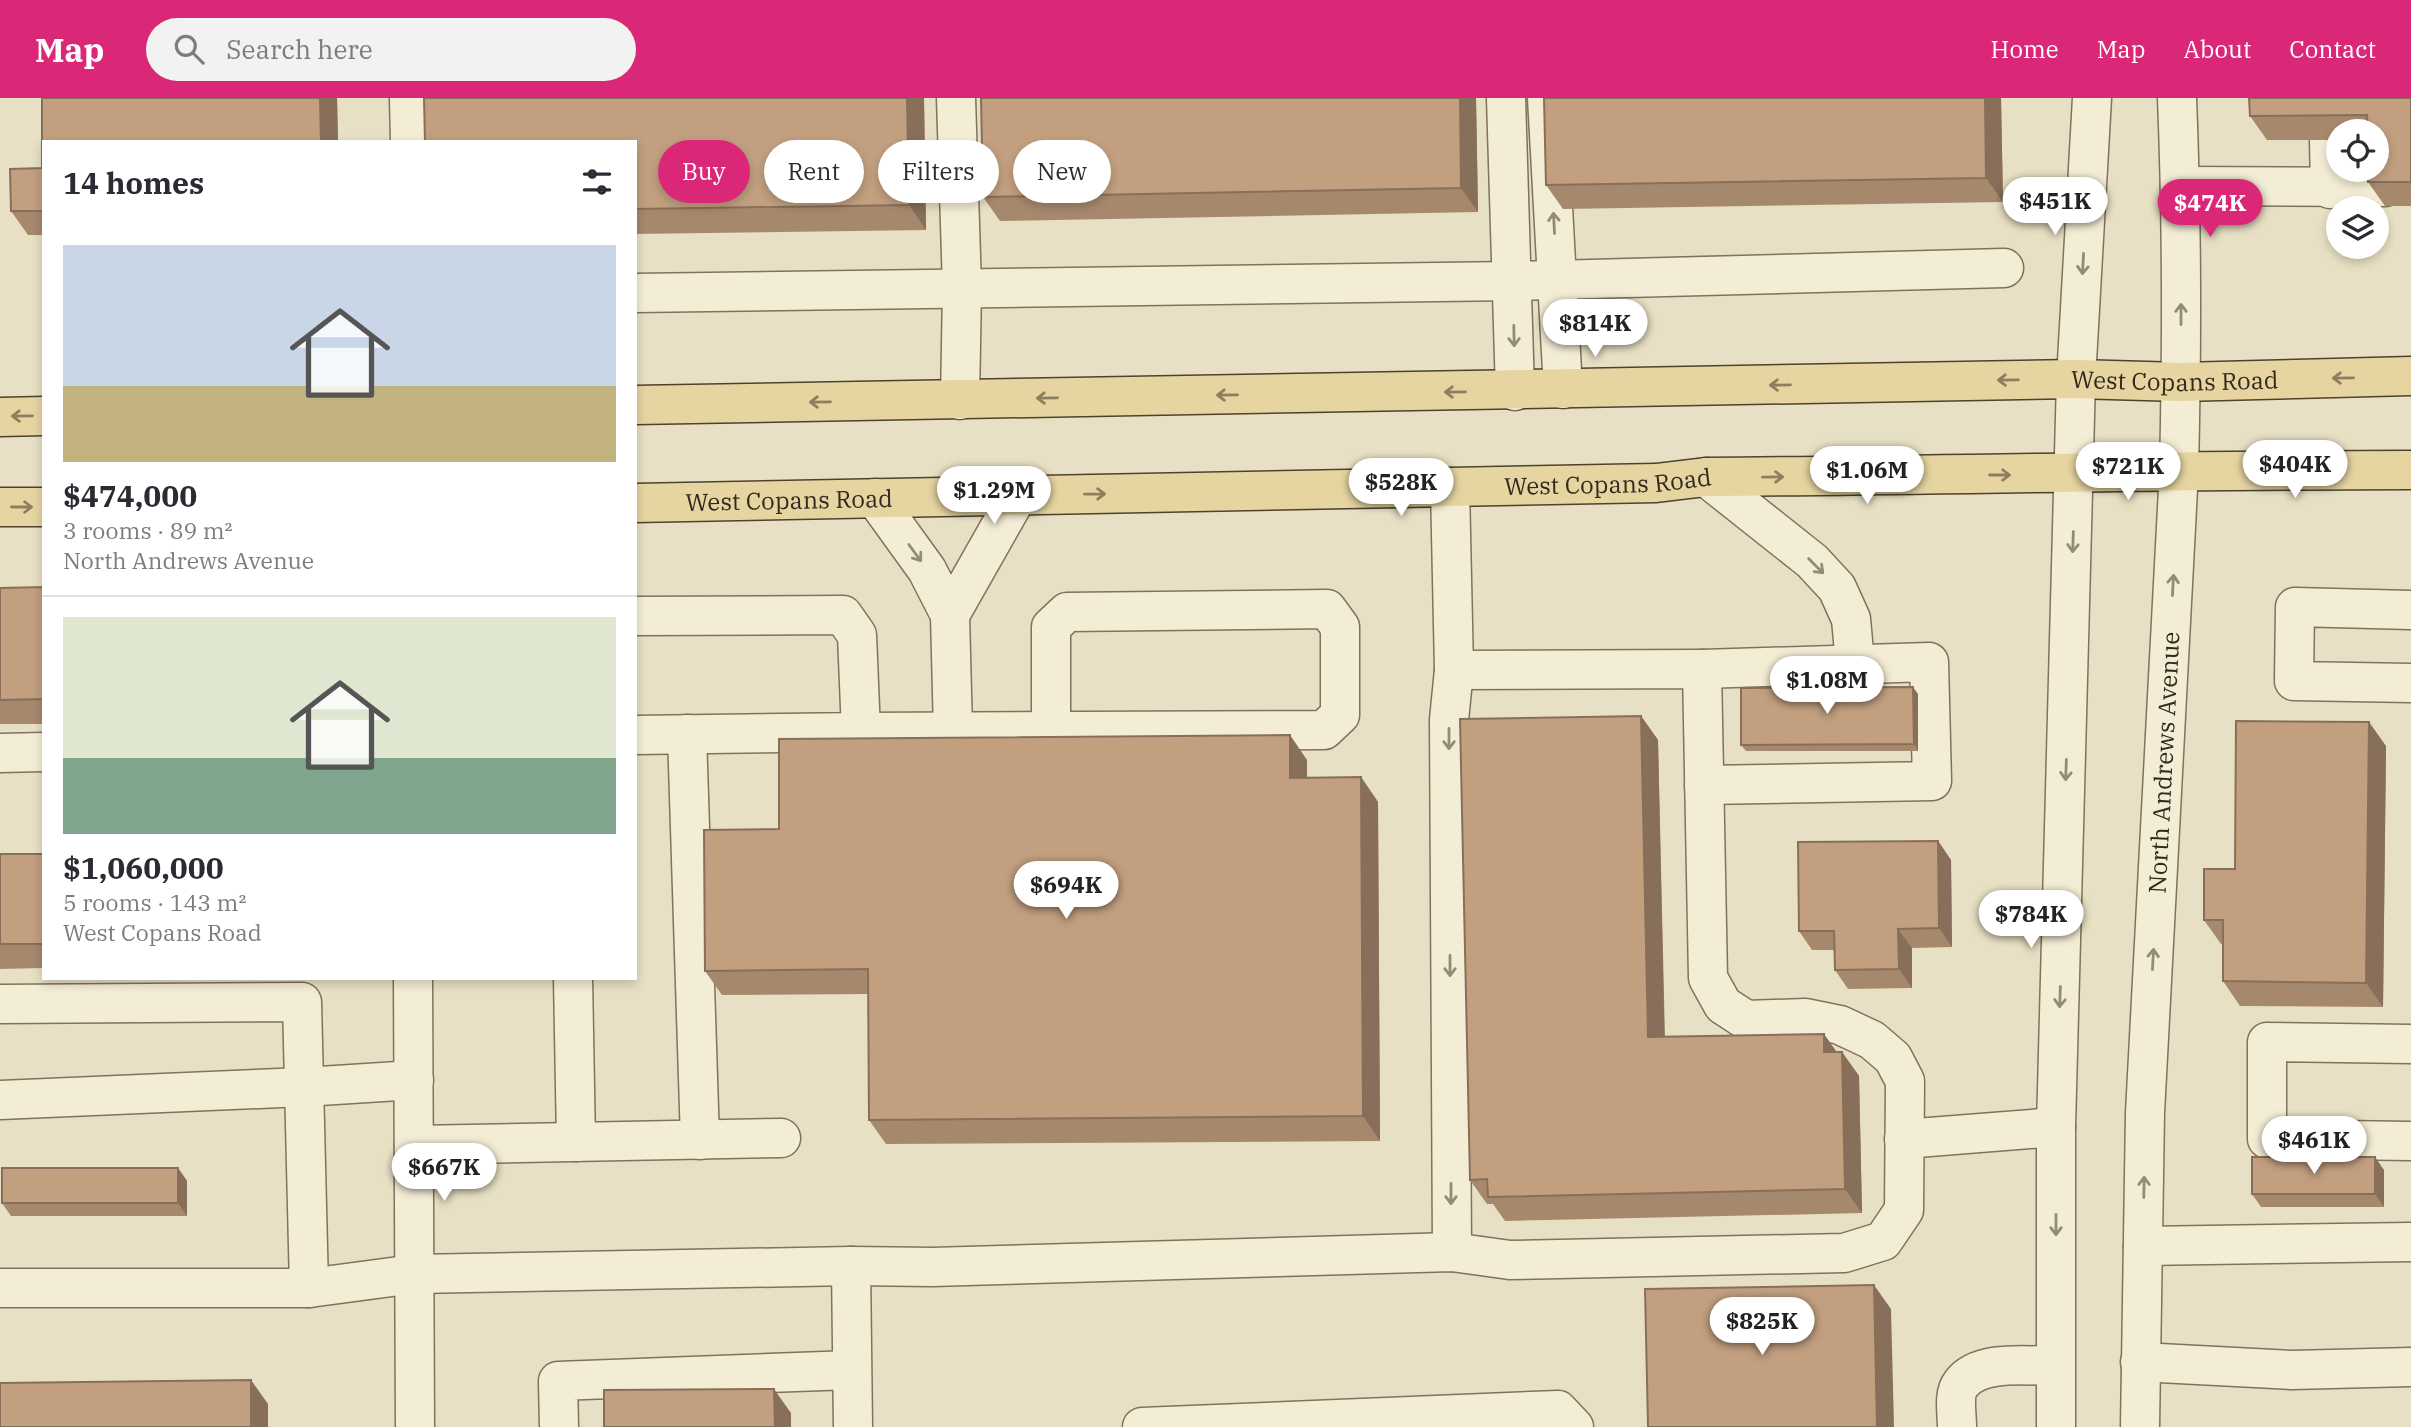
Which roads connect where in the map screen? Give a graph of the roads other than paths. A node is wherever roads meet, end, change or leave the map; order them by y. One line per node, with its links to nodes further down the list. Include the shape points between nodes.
1 (409, 98): 7 (street)
2 (956, 98): 15 (street)
3 (1506, 98): 14 (street)
4 (1547, 98): 13 (street, one-way to 4)
5 (2092, 98): 18 (street, one-way to 18)
6 (2177, 98): 9 (street, North Andrews Avenue)
7 (410, 140)
8 (2330, 182): 11 (street)
9 (2180, 186): 11 (street); 19 (street, North Andrews Avenue, one-way to 9)
10 (2385, 187): 11 (street)
11 (2330, 189)
12 (2004, 268): 13 (street)
13 (1557, 280): 14 (street); 20 (street)
14 (1513, 281): 15 (street); 21 (street, one-way to 21)
15 (962, 288): 16 (street); 22 (street)
16 (637, 293)
17 (2411, 376): 19 (main road, West Copans Road, one-way to 19)
18 (2076, 379): 19 (main road, West Copans Road); 20 (main road, West Copans Road, one-way to 20); 28 (street)
19 (2181, 382): 26 (street, North Andrews Avenue)
20 (1563, 390): 21 (main road, West Copans Road)
21 (1515, 391): 22 (main road, West Copans Road, one-way to 22)
22 (960, 400): 23 (main road, West Copans Road, one-way to 23)
23 (637, 405)
24 (42, 416): 25 (main road, one-way to 25)
25 (0, 417)
26 (2179, 470): 27 (main road, West Copans Road); 28 (main road, West Copans Road); 66 (street, North Andrews Avenue, one-way to 26, via 2145,1113)
27 (2411, 470)
28 (2075, 474): 29 (main road, West Copans Road, one-way to 28); 58 (street, one-way to 58)
29 (1706, 477): 30 (main road, West Copans Road); 41 (street, one-way to 41, via 1812,561 1838,588 1851,619)
30 (1450, 487): 31 (main road, West Copans Road, one-way to 30); 40 (street)
31 (1018, 495): 32 (main road, West Copans Road); 37 (street)
32 (875, 498): 33 (main road, West Copans Road); 37 (street, one-way to 37, via 927,570)
33 (637, 503)
34 (0, 507): 35 (main road, one-way to 35)
35 (42, 507)
36 (2411, 610): 42 (street, via 2295,607 2294,681)
37 (950, 615): 45 (street)
38 (637, 616): 44 (street, via 843,615 857,635)
39 (1702, 669): 40 (street); 41 (street, via 1772,681); 50 (street)
40 (1454, 670): 67 (street, one-way to 67, via 1449,720)
41 (1852, 676): 50 (street, via 1929,662 1932,781 1876,766 1771,768)
42 (2411, 683)
43 (1052, 731): 43 (street, via 1324,730 1340,715 1340,626 1327,609 1067,612 1052,627); 45 (street)
44 (861, 732): 45 (street); 46 (street)
45 (953, 732)
46 (687, 734): 47 (street); 61 (street)
47 (637, 735)
48 (42, 752): 49 (street)
49 (0, 753)
50 (1704, 785): 60 (street, via 1708,978 1723,1005 1746,1020 1806,1018 1840,1025 1872,1040 1893,1058 1905,1081)
51 (413, 980): 55 (street)
52 (573, 980): 63 (street)
53 (0, 1004): 56 (street, via 302,1002)
54 (2411, 1044): 62 (street, via 2267,1042 2267,1139)
55 (414, 1080): 56 (street); 64 (street)
56 (304, 1087): 57 (street); 71 (street)
57 (0, 1100)
58 (2056, 1127): 60 (street); 73 (street, one-way to 73)
59 (782, 1138): 61 (street)
60 (1904, 1139): 67 (street, via 1903,1210 1883,1241 1844,1254 1510,1260)
61 (701, 1140): 63 (street)
62 (2411, 1141)
63 (576, 1142): 64 (street)
64 (414, 1144): 69 (street)
65 (2411, 1241): 66 (street)
66 (2143, 1246): 72 (street, North Andrews Avenue)
67 (1452, 1252): 68 (street)
68 (851, 1266): 69 (street); 75 (street)
69 (414, 1274): 71 (street); 76 (street)
70 (0, 1288): 71 (street)
71 (309, 1288)
72 (2140, 1362): 74 (street, via 2292,1370); 83 (street, North Andrews Avenue)
73 (2055, 1366): 81 (street, via 1986,1367 1973,1373 1960,1385); 82 (street)
74 (2411, 1367)
75 (851, 1370): 77 (street, via 558,1381); 78 (street)
76 (415, 1427)
77 (559, 1427)
78 (853, 1427)
79 (1142, 1427): 80 (street, via 1558,1410)
80 (1574, 1427)
81 (1957, 1427)
82 (2056, 1427)
83 (2140, 1427)

